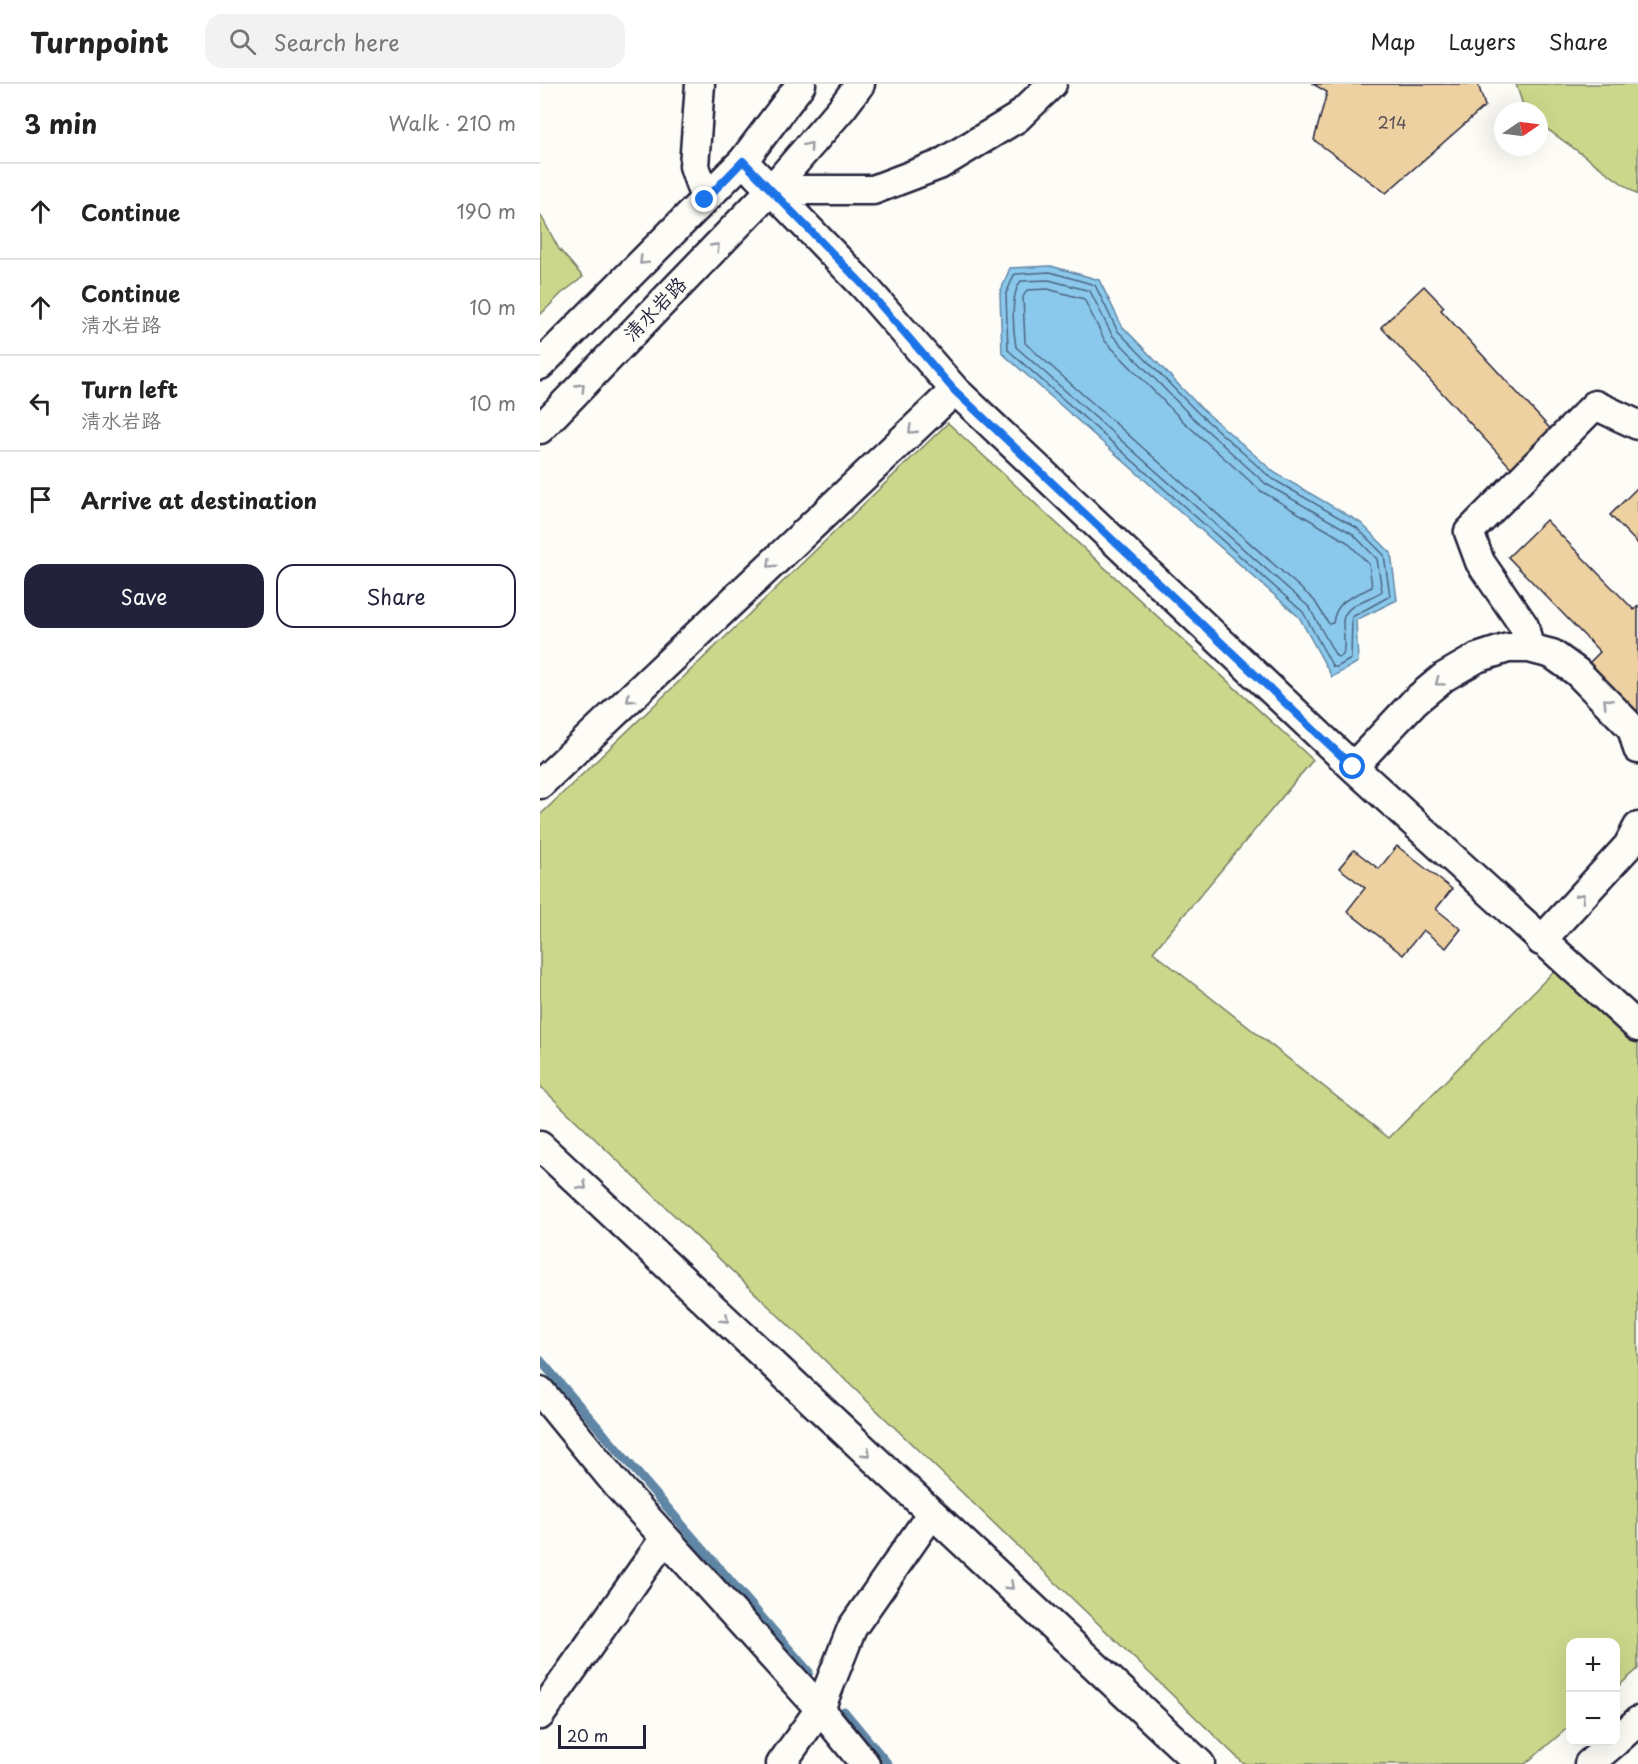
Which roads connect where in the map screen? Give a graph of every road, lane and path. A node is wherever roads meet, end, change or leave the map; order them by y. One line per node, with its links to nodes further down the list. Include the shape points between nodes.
1 (700, 84): 7 (street, via 694,166)
2 (801, 84): 5 (street)
3 (860, 84): 6 (street, 清水岩路, one-way to 3)
4 (1052, 84): 6 (street, via 1017,118 939,165 873,190)
5 (743, 161): 6 (street); 7 (street)
6 (771, 190): 9 (street, via 864,286); 11 (street, 清水岩路, one-way to 6)
7 (705, 200): 8 (street, one-way to 8)
8 (540, 364)
9 (954, 390): 14 (street); 15 (street, one-way to 15)
10 (1638, 425): 12 (street, via 1594,405 1469,532 1480,562 1524,626)
11 (540, 429)
12 (1530, 648): 13 (street, one-way to 12, via 1632,728 1577,672 1552,654); 14 (street, one-way to 14, via 1508,648 1477,658 1444,677 1415,701)
13 (1638, 749)
14 (1353, 767): 17 (street)
15 (540, 784)
16 (1638, 827): 17 (street, one-way to 16, via 1628,846)
17 (1541, 941): 18 (street)
18 (1635, 1020)
19 (540, 1146): 21 (street, one-way to 21)
20 (540, 1391): 22 (street)
21 (932, 1513): 23 (street, via 852,1628); 30 (street, one-way to 30)
22 (665, 1538): 23 (street); 24 (street)
23 (820, 1709): 28 (street); 29 (street)
24 (540, 1715)
25 (1638, 1721): 26 (street)
26 (1620, 1737)
27 (1609, 1746): 31 (street)
28 (781, 1764)
29 (865, 1764)
30 (1200, 1764)
31 (1589, 1764)

